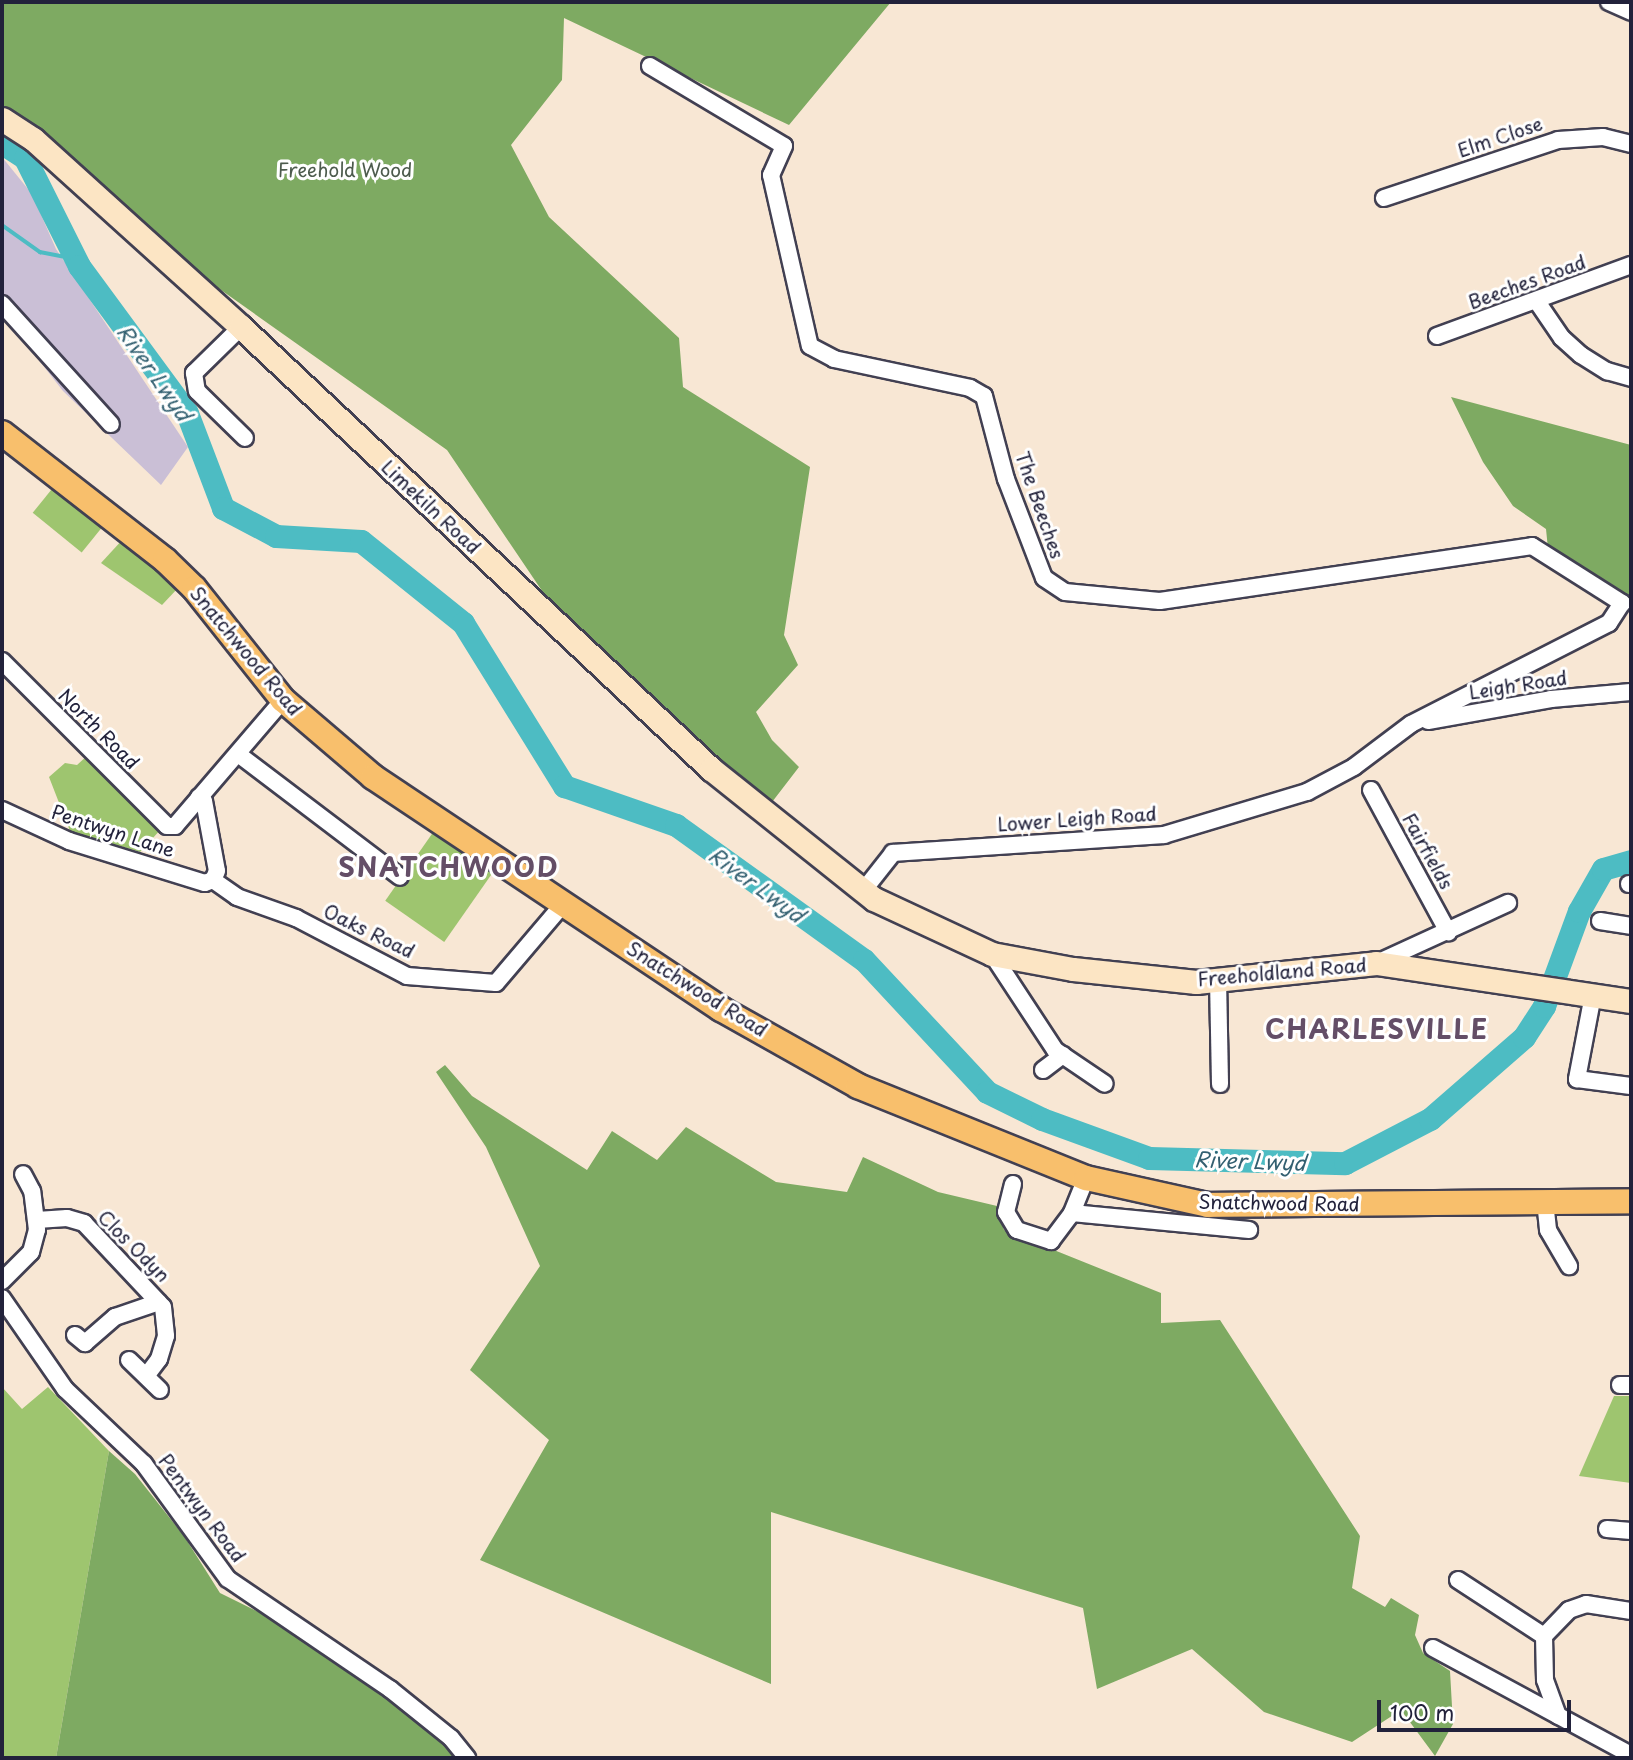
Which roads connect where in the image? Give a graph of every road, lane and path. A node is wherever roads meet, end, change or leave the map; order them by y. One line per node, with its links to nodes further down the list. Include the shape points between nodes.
1 (1609, 2): 2 (street)
2 (1631, 12)
3 (650, 66): 19 (street, The Beeches, via 784,146 771,175 810,346 834,359 970,388 984,396 1006,479 1044,578 1065,593 1160,601 1532,546 1622,603 1609,623)
4 (2, 119): 10 (main road, Limekiln Road, via 33,139)
5 (1631, 144): 6 (street, Elm Close, via 1602,137 1558,140)
6 (1384, 198)
7 (1631, 265): 8 (street, Beeches Road)
8 (1538, 303): 11 (street, Beeches Road); 12 (street, via 1562,338 1581,355 1607,371)
9 (2, 304): 13 (street)
10 (241, 327): 15 (street, via 194,373 197,391); 26 (main road, Limekiln Road, via 711,769)
11 (1437, 336)
12 (1631, 378)
13 (111, 424)
14 (2, 433): 18 (main road, Snatchwood Road, via 165,560 194,588)
15 (245, 438)
16 (2, 661): 22 (street, North Road, via 167,826 175,826)
17 (1631, 692): 19 (street, Leigh Road, via 1551,699)
18 (283, 700): 20 (street); 27 (main road, Snatchwood Road, via 373,776)
19 (1412, 724): 26 (street, Lower Leigh Road, via 1354,766 1307,792 1164,835 893,853)
20 (239, 754): 22 (street); 24 (street)
21 (1371, 790): 31 (street, Fairfields)
22 (199, 797): 25 (street, via 204,801 215,860)
23 (2, 810): 25 (street, Pentwyn Lane, via 69,841 205,883)
24 (400, 877)
25 (213, 880): 27 (street, Oaks Road, via 237,897 296,918 407,976 496,983)
26 (863, 891): 32 (main road, Freeholdland Road)
27 (564, 902): 43 (main road, Snatchwood Road, via 721,1009 858,1086)
28 (1508, 904): 31 (street)
29 (1600, 921): 30 (street)
30 (1631, 926)
31 (1448, 932): 33 (street)
32 (992, 954): 34 (main road, Freeholdland Road, via 1087,970 1196,982); 37 (street)
33 (1376, 964): 34 (main road, Freeholdland Road); 35 (main road, Freeholdland Road)
34 (1218, 979): 40 (street)
35 (1593, 995): 36 (main road, Freeholdland Road); 41 (street, via 1577,1079)
36 (1631, 1001)
37 (1063, 1055): 38 (street); 39 (street)
38 (1043, 1070)
39 (1105, 1084)
40 (1220, 1084)
41 (1631, 1086)
42 (23, 1174): 48 (street, via 32,1191)
43 (1086, 1178): 46 (main road, Snatchwood Road, via 1208,1205); 47 (street)
44 (1013, 1184): 47 (street, via 1006,1212 1017,1230 1051,1241)
45 (1626, 1200): 46 (main road, Snatchwood Road)
46 (1545, 1201): 50 (street, via 1548,1230)
47 (1072, 1213): 49 (street)
48 (37, 1220): 51 (street, via 30,1252); 53 (street, Clos Odyn, via 67,1218 84,1223)
49 (1249, 1230)
50 (1569, 1266)
51 (2, 1281)
52 (2, 1298): 66 (street, Pentwyn Road, via 65,1389 144,1464 228,1579 390,1689 451,1738)
53 (159, 1301): 54 (street, Clos Odyn, via 115,1317 85,1343); 56 (street, Clos Odyn, via 167,1322 166,1336 159,1359)
54 (75, 1335)
55 (129, 1360): 56 (street)
56 (146, 1376): 57 (street)
57 (160, 1390)
58 (1608, 1530): 59 (street)
59 (1631, 1531)
60 (1458, 1580): 62 (street)
61 (1631, 1611): 62 (street, via 1586,1604 1569,1610)
62 (1544, 1636): 64 (street, via 1545,1680)
63 (1433, 1648): 64 (street)
64 (1558, 1716): 65 (street)
65 (1631, 1755)
66 (467, 1758)

